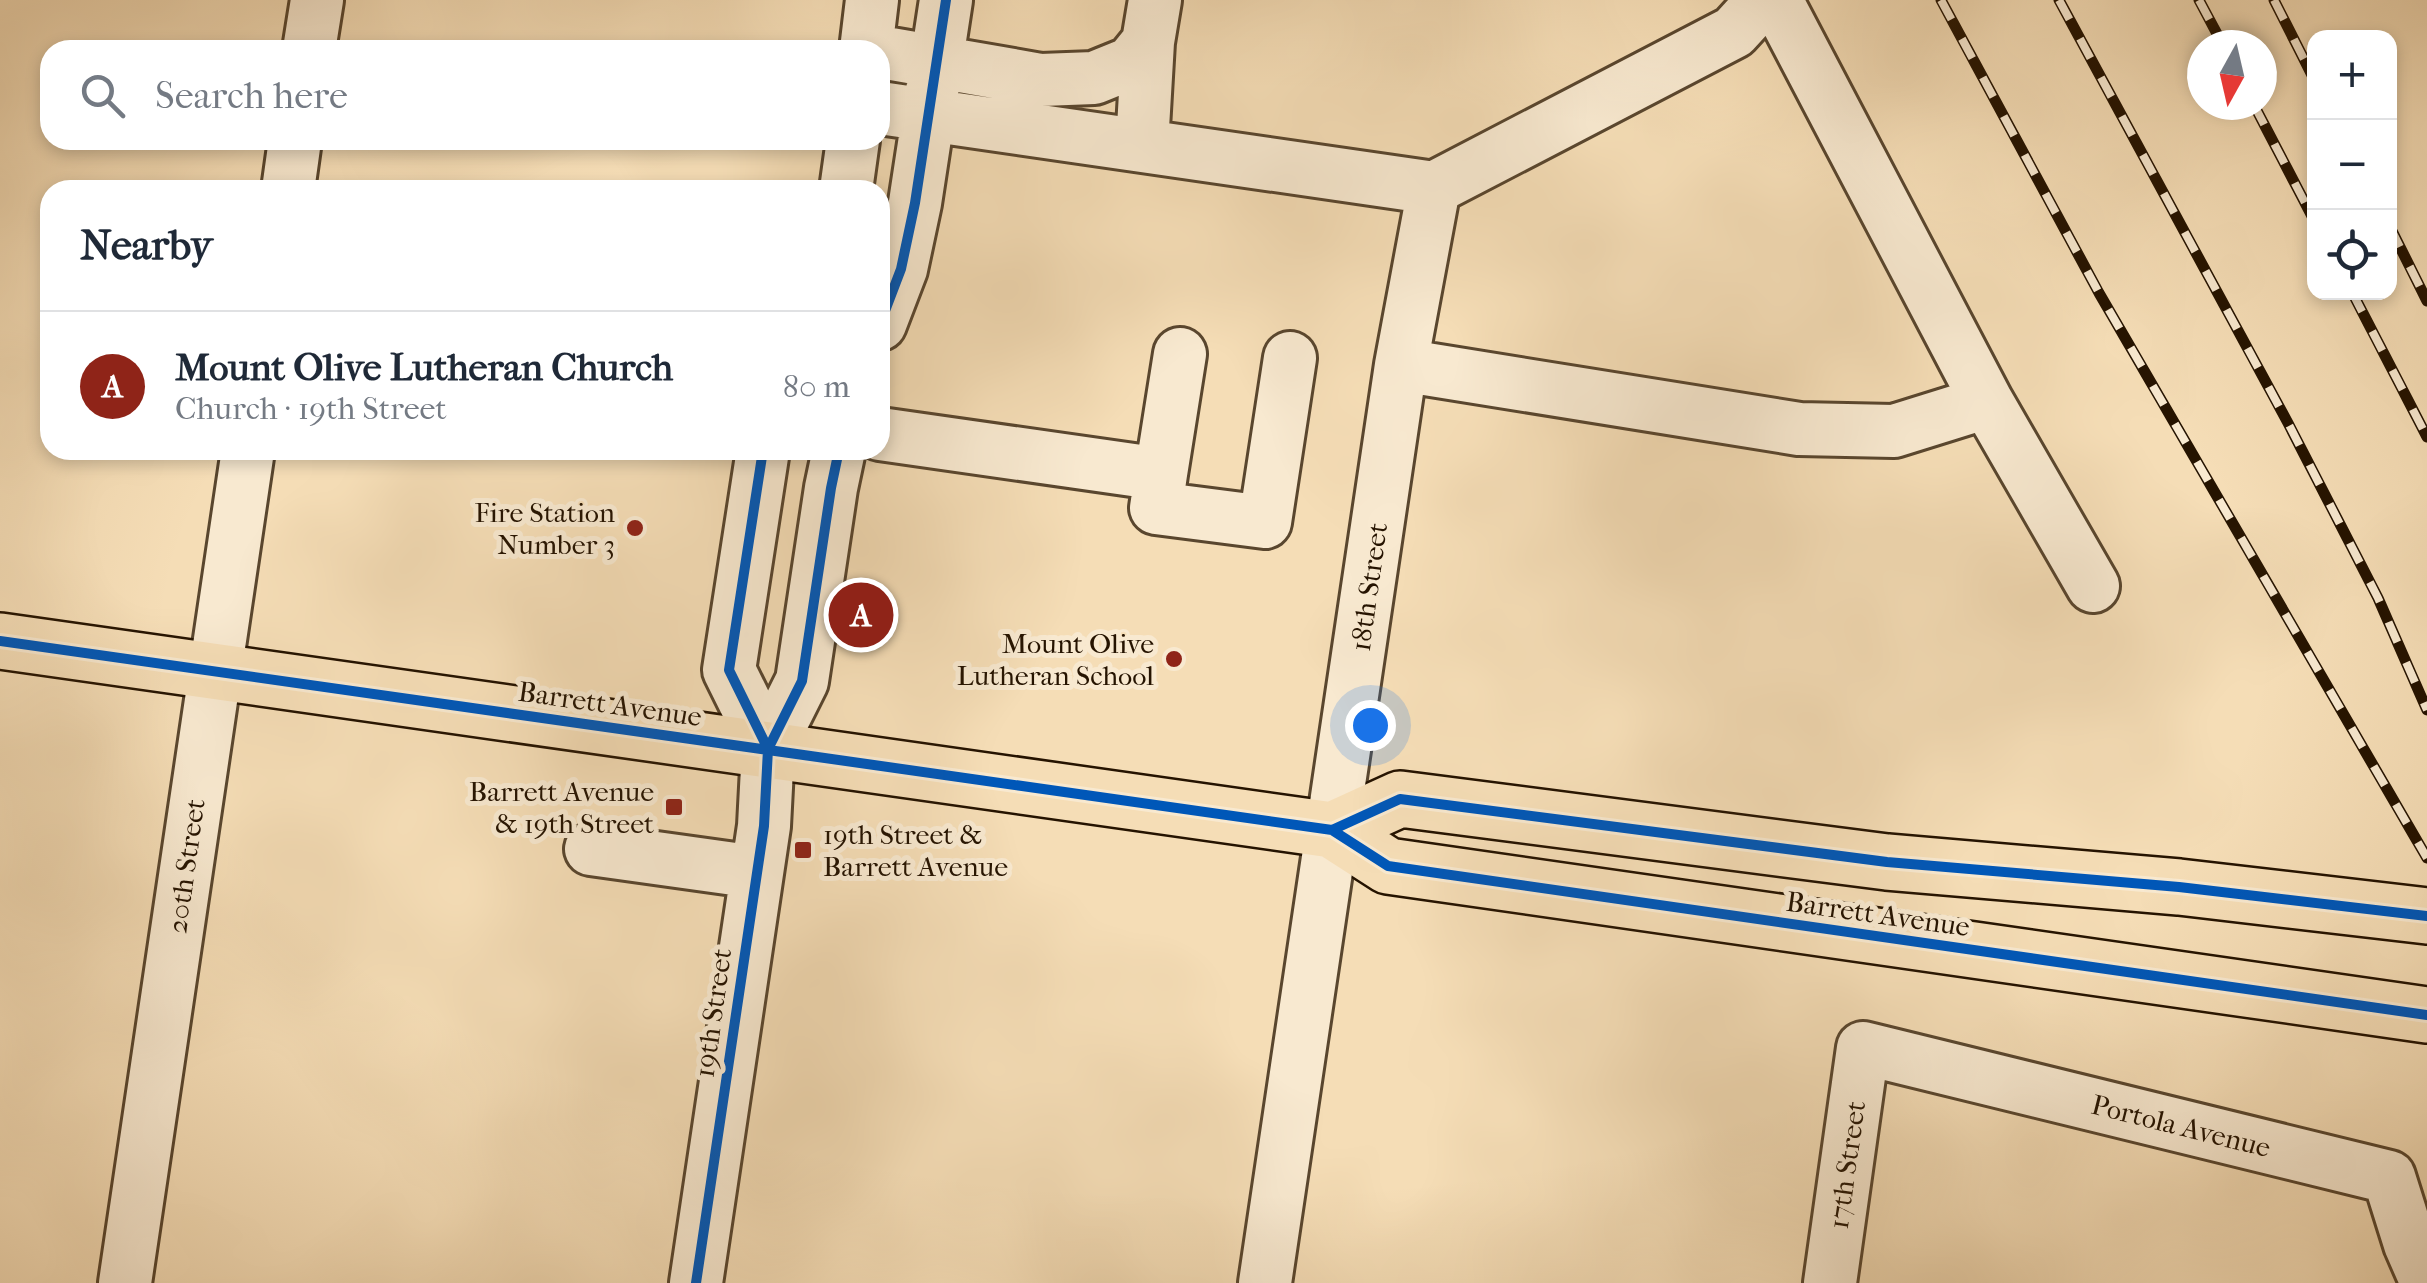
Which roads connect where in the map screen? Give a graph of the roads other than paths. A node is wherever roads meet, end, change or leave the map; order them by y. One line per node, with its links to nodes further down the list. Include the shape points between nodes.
1 (317, 0): 7 (street)
2 (872, 0): 8 (street)
3 (946, 0): 10 (street)
4 (1758, 0): 17 (street, via 1734,32)
5 (1776, 0): 22 (street)
6 (1152, 21): 10 (street, via 1130,63 1094,78 1041,80); 12 (street)
7 (311, 40)
8 (867, 40)
9 (890, 54): 10 (street)
10 (937, 62): 11 (street)
11 (904, 111): 12 (street); 18 (street, via 915,203)
12 (1142, 145): 17 (street)
13 (294, 150): 15 (street)
14 (852, 150): 16 (street)
15 (289, 180)
16 (847, 180)
17 (1434, 188): 21 (street, 18th Street)
18 (890, 296)
19 (1180, 354): 27 (street)
20 (1290, 358): 27 (street, via 1265,522 1156,508)
21 (1401, 365): 22 (street, via 1799,429 1894,432); 32 (street, 18th Street)
22 (1988, 402): 28 (street)
23 (890, 435): 27 (street)
24 (246, 460): 30 (street, 20th Street)
25 (761, 460): 31 (street, 19th Street, via 729,670)
26 (837, 460): 31 (street, 19th Street, via 802,681)
27 (1161, 474)
28 (2093, 586)
29 (0, 641): 30 (main road, Barrett Avenue)
30 (214, 672): 31 (main road, Barrett Avenue); 39 (street, 20th Street)
31 (768, 749): 32 (main road, Barrett Avenue); 34 (street, 19th Street)
32 (1332, 830): 35 (main road, Barrett Avenue, via 1400,799 1886,862 2179,886); 36 (main road, Barrett Avenue, via 1388,866); 41 (street, 18th Street)
33 (590, 849): 34 (street)
34 (756, 872): 40 (street, 19th Street)
35 (2427, 916)
36 (2427, 1015)
37 (1863, 1048): 38 (street, Portola Avenue, via 2388,1177); 42 (street, 17th Street)
38 (2414, 1270)
39 (125, 1283)
40 (696, 1283)
41 (1266, 1283)
42 (1830, 1283)

